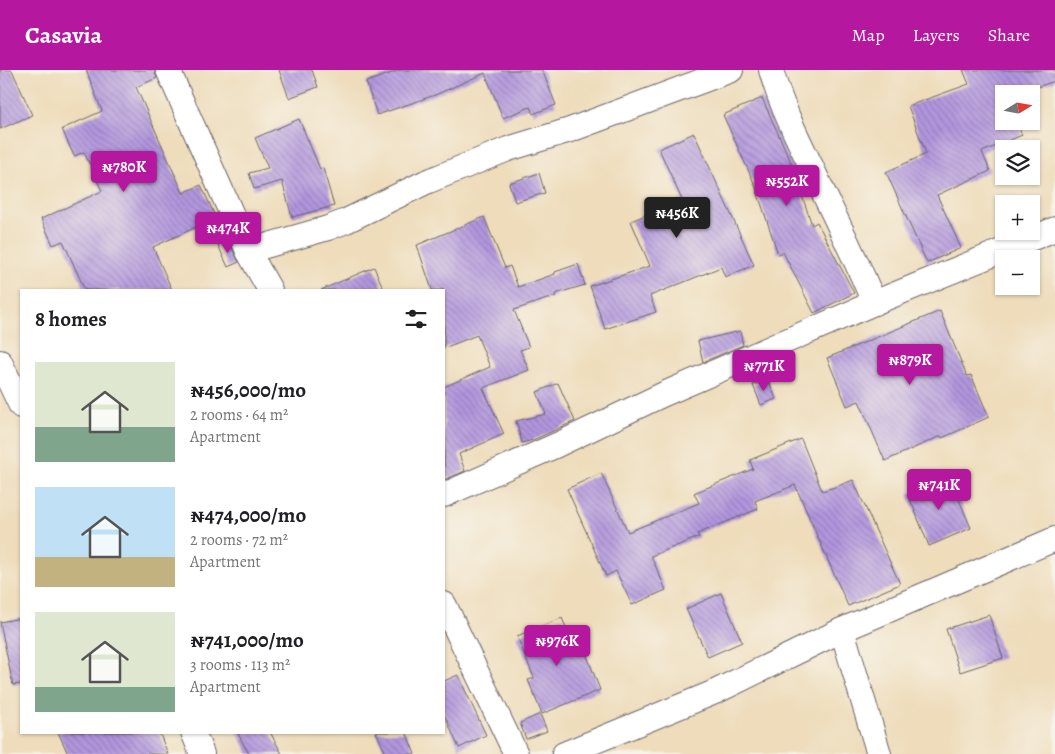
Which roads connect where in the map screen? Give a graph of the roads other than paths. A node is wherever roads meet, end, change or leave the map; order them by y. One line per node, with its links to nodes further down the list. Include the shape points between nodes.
1 (168, 70): 5 (street)
2 (731, 70): 5 (street, via 570,130 508,149 426,182 328,228)
3 (771, 70): 7 (street, via 798,139)
4 (1055, 229): 7 (street)
5 (248, 251): 6 (street)
6 (269, 289)
7 (874, 303): 10 (street, via 664,394)
8 (0, 362): 9 (street)
9 (20, 404)
10 (445, 495)
11 (1055, 539): 13 (street)
12 (445, 606): 16 (street)
13 (842, 630): 17 (street, via 715,692); 18 (street)
14 (194, 734): 15 (street)
15 (202, 754)
16 (516, 754)
17 (564, 754)
18 (880, 754)

